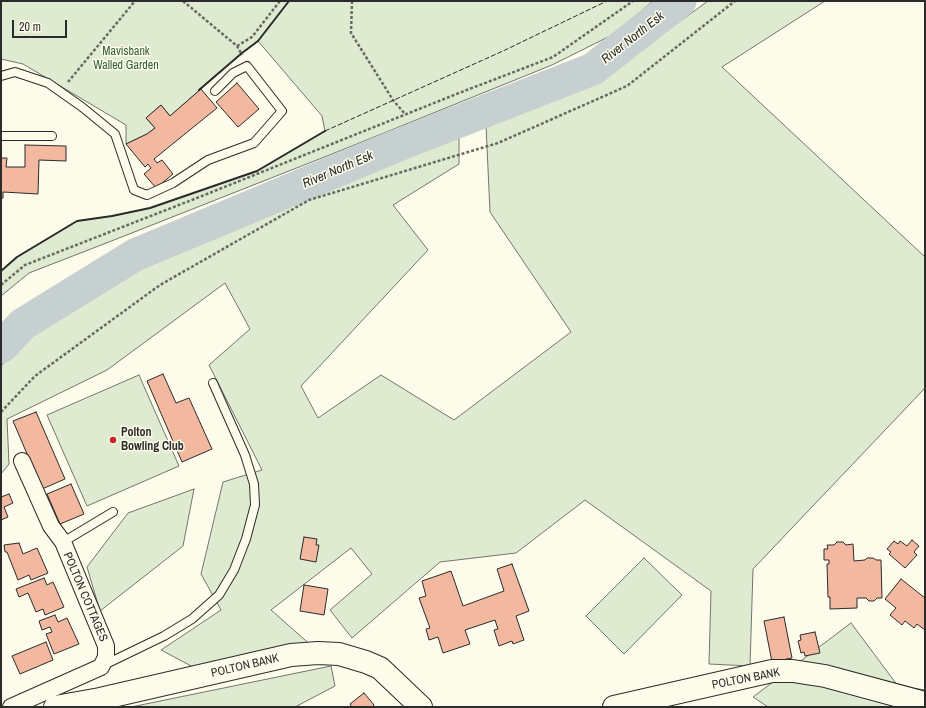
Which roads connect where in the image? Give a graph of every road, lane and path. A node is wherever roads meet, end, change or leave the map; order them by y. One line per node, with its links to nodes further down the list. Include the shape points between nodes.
1 (135, 1): 9 (path)
2 (183, 1): 3 (path, via 237,46 252,37)
3 (280, 1)
4 (352, 1): 10 (path, via 351,33 393,100)
5 (633, 1): 10 (path, via 553,57)
6 (735, 1): 15 (path, via 627,86 498,143 309,200 160,285 35,376)
7 (1, 76): 9 (lane, via 15,72 48,83)
8 (215, 91): 9 (lane, via 233,73 247,66 282,111 254,143 208,160 173,183 147,195 134,190 115,134)
9 (60, 92)
10 (405, 114): 13 (path, via 25,265)
11 (1, 136): 12 (lane)
12 (52, 136)
13 (1, 285)
14 (212, 383): 19 (lane, via 245,455 254,484 255,505 234,570 219,595 192,619 164,636)
15 (1, 412)
16 (22, 461): 18 (street, POLTON COTTAGES, via 50,526)
17 (113, 512): 18 (lane)
18 (63, 542): 19 (street, POLTON COTTAGES, via 106,646 106,657)
19 (101, 666): 21 (street)
20 (925, 703): 24 (street, POLTON BANK, via 825,676 786,671)
21 (11, 707)
22 (55, 707): 23 (street, POLTON BANK, via 291,655 318,653 339,654 380,668)
23 (420, 707)
24 (614, 707)

